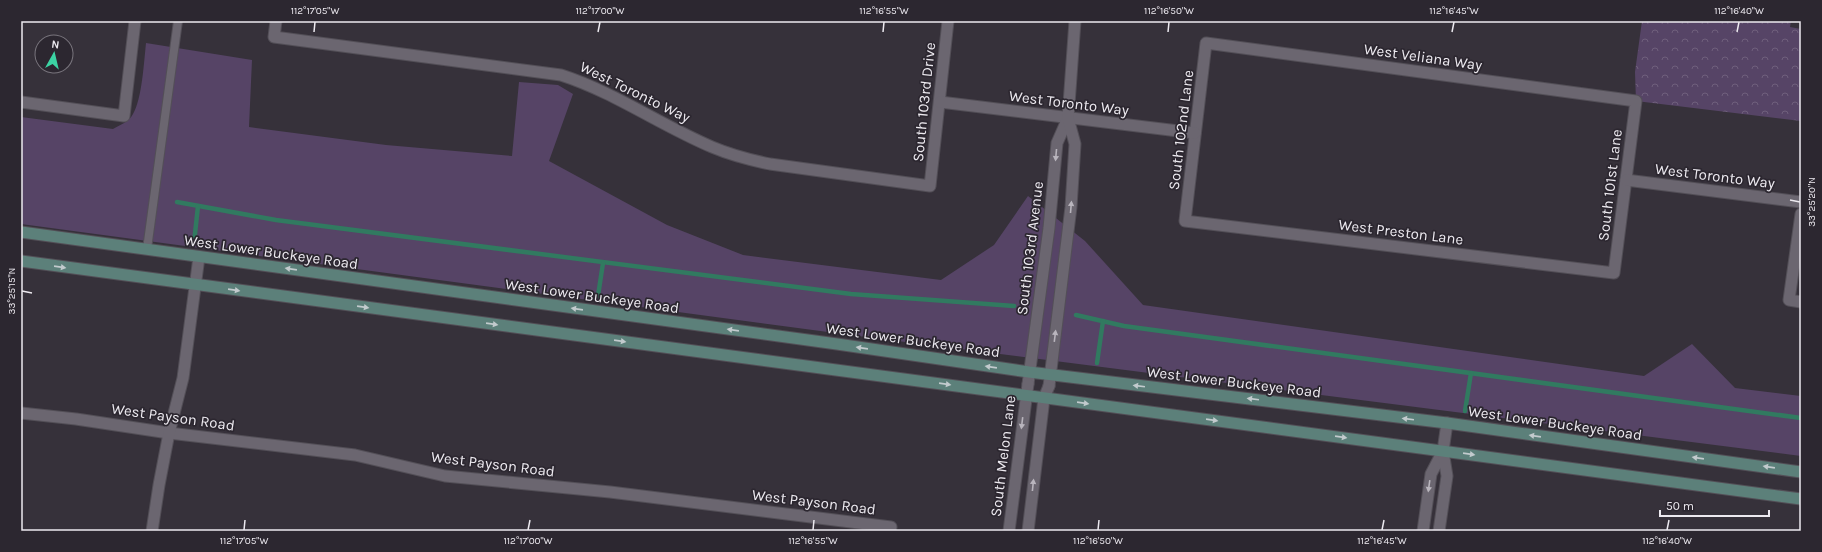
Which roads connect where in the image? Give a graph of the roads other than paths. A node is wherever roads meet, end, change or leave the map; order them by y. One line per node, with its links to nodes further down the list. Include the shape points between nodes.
1 (135, 21): 8 (street, via 124,116)
2 (178, 21): 18 (lane)
3 (276, 21): 13 (street, West Toronto Way, via 274,37 561,75 587,84 710,146 747,159)
4 (948, 21): 9 (street, South 103rd Drive)
5 (1075, 21): 10 (street, South 103rd Avenue)
6 (1206, 43): 7 (street, West Veliana Way); 11 (street, South 102nd Lane)
7 (1636, 100): 12 (street, South 101st Lane)
8 (21, 102)
9 (940, 102): 10 (street, West Toronto Way); 13 (street, South 103rd Drive)
10 (1068, 118): 11 (street, West Toronto Way); 24 (street, South 103rd Avenue, one-way to 24, via 1057,143 1049,228); 25 (street, South 103rd Avenue, one-way to 10, via 1072,208 1075,144)
11 (1195, 134): 16 (street, South 102nd Lane)
12 (1626, 180): 14 (street, West Toronto Way); 21 (street, South 101st Lane)
13 (930, 186)
14 (1801, 202)
15 (1801, 214): 23 (street, via 1789,300)
16 (1185, 221): 21 (street, West Preston Lane)
17 (21, 232): 18 (main road, West Lower Buckeye Road)
18 (147, 249): 19 (main road, West Lower Buckeye Road)
19 (199, 257): 22 (street); 24 (main road, West Lower Buckeye Road, one-way to 19)
20 (21, 262): 22 (main road, one-way to 22)
21 (1614, 273)
22 (195, 285): 27 (main road, one-way to 27); 31 (street, via 183,378)
23 (1801, 302)
24 (1029, 372): 25 (main road, West Lower Buckeye Road); 26 (street, South 103rd Avenue)
25 (1049, 381): 28 (street); 30 (main road, West Lower Buckeye Road, one-way to 25)
26 (1028, 384): 27 (street, South Melon Lane)
27 (1026, 396): 28 (main road); 37 (street, South Melon Lane, one-way to 37)
28 (1044, 398): 32 (main road, one-way to 32); 38 (street, one-way to 28)
29 (21, 413): 31 (street, West Payson Road)
30 (1447, 424): 32 (street); 33 (main road, West Lower Buckeye Road, one-way to 30)
31 (169, 433): 35 (street, West Payson Road, via 355,455 446,476 610,492); 36 (street)
32 (1443, 451): 34 (main road, one-way to 34); 39 (street, one-way to 39, via 1431,474); 40 (street, via 1447,476)
33 (1801, 472)
34 (1801, 499)
35 (890, 529)
36 (152, 531)
37 (1009, 531)
38 (1028, 531)
39 (1423, 531)
40 (1439, 531)

